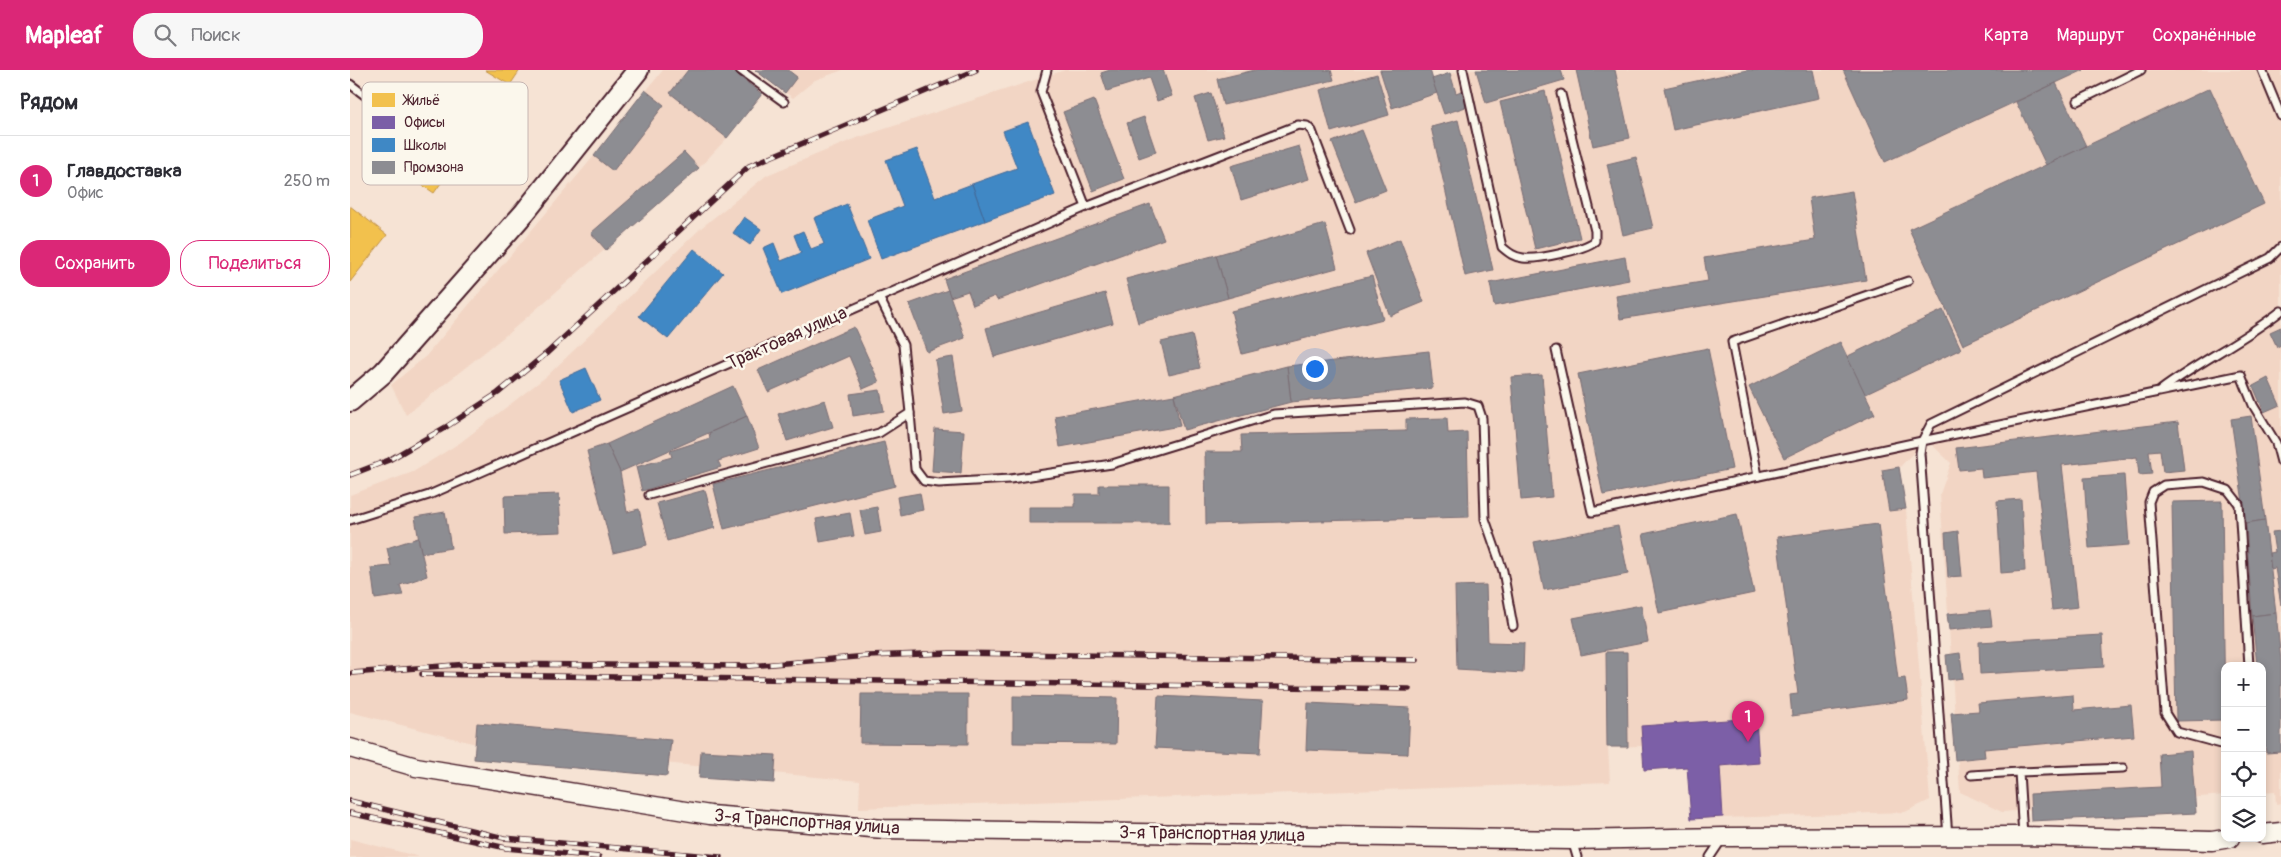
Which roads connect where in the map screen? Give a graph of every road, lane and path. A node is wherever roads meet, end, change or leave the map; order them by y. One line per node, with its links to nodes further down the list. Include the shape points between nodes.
1 (638, 70): 21 (main road, via 525,212 383,374)
2 (740, 70): 11 (lane)
3 (1047, 70): 13 (lane, via 1042,92)
4 (1463, 70): 9 (lane, via 1502,247 1512,256 1525,259 1596,242)
5 (2141, 70): 10 (lane)
6 (2262, 70): 12 (lane)
7 (350, 84): 8 (lane)
8 (362, 93)
9 (1562, 94)
10 (2078, 101)
11 (784, 102)
12 (2281, 116)
13 (1086, 207): 14 (lane, Трактовая улица, via 1298,125 1312,131); 17 (lane, Трактовая улица)
14 (1350, 230)
15 (2281, 248): 23 (lane, via 2270,258 1931,424)
16 (1908, 281): 25 (lane, via 1732,342)
17 (880, 297): 22 (lane, via 902,345); 27 (lane, Трактовая улица, via 429,495)
18 (2281, 311): 20 (lane)
19 (1556, 350): 25 (lane, via 1592,512)
20 (2159, 392): 23 (lane); 24 (lane, via 2240,375 2253,406 2276,443)
21 (350, 401)
22 (910, 413): 26 (lane, via 879,433); 28 (lane, via 915,469 924,481 939,483 1010,479 1112,464 1274,414 1464,402 1478,406 1482,418 1485,519 1503,571)
23 (1922, 440): 25 (lane); 39 (lane, via 1920,453)
24 (2281, 462)
25 (1758, 476)
26 (648, 495)
27 (350, 520)
28 (1513, 626)
29 (2249, 662): 30 (lane, via 2239,504 2228,490 2204,482 2164,485 2152,492 2149,502 2165,713 2177,732)
30 (2221, 744)
31 (350, 748): 40 (street, 3-я Транспортная улица, via 416,767 710,815 884,829)
32 (2123, 768): 33 (lane)
33 (2019, 772): 34 (lane); 37 (lane)
34 (1971, 775)
35 (2281, 832): 36 (street)
36 (2266, 834)
37 (2022, 836): 39 (street, 3-я Транспортная улица); 41 (street, 3-я Транспортная улица)
38 (1724, 837): 39 (street, 3-я Транспортная улица); 40 (street, 3-я Транспортная улица); 43 (lane)
39 (1948, 837)
40 (1572, 840): 42 (lane)
41 (2221, 840)
42 (1577, 857)
43 (1710, 857)

